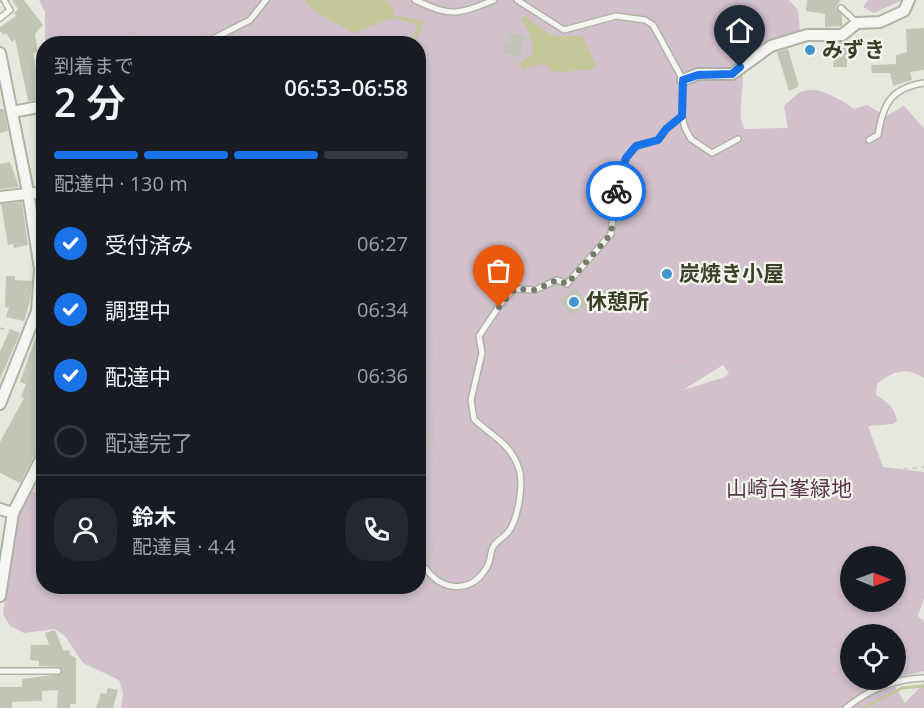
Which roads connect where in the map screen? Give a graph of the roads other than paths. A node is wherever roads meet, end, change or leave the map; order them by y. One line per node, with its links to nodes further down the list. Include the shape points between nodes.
1 (4, 0): 8 (lane, via 10,10)
2 (266, 0): 10 (lane, via 250,20)
3 (415, 0): 4 (lane, via 441,12 462,13)
4 (494, 0)
5 (517, 0): 12 (lane, via 564,30 616,16 645,20 658,32)
6 (909, 0): 9 (street, via 900,14 880,22)
7 (841, 8): 9 (lane)
8 (0, 18)
9 (857, 23): 12 (street, via 842,35 807,35 771,46 732,74 698,75)
10 (218, 36)
11 (0, 53): 15 (street)
12 (683, 80): 16 (lane)
13 (924, 83): 18 (lane, via 896,93 883,112 878,135)
14 (36, 108): 15 (street)
15 (12, 112): 19 (street)
16 (682, 116): 17 (lane, via 691,139 712,153); 28 (lane, via 658,140 636,146 626,158 616,192 611,234 567,284 557,280 535,290 515,289 479,336 482,353 471,400 474,419 503,441 519,470 521,481 513,524 494,546 487,566 469,586 446,585)
17 (738, 139)
18 (869, 140)
19 (28, 192): 20 (street); 21 (street); 22 (street)
20 (36, 192)
21 (0, 197)
22 (36, 243)
23 (36, 313): 24 (street)
24 (0, 404)
25 (36, 469): 27 (street)
26 (0, 509): 27 (street)
27 (13, 513): 29 (street)
28 (426, 569)
29 (0, 596)
30 (0, 670): 31 (lane)
31 (58, 671)
32 (924, 678): 33 (lane, via 894,680 875,687)
33 (846, 708)

